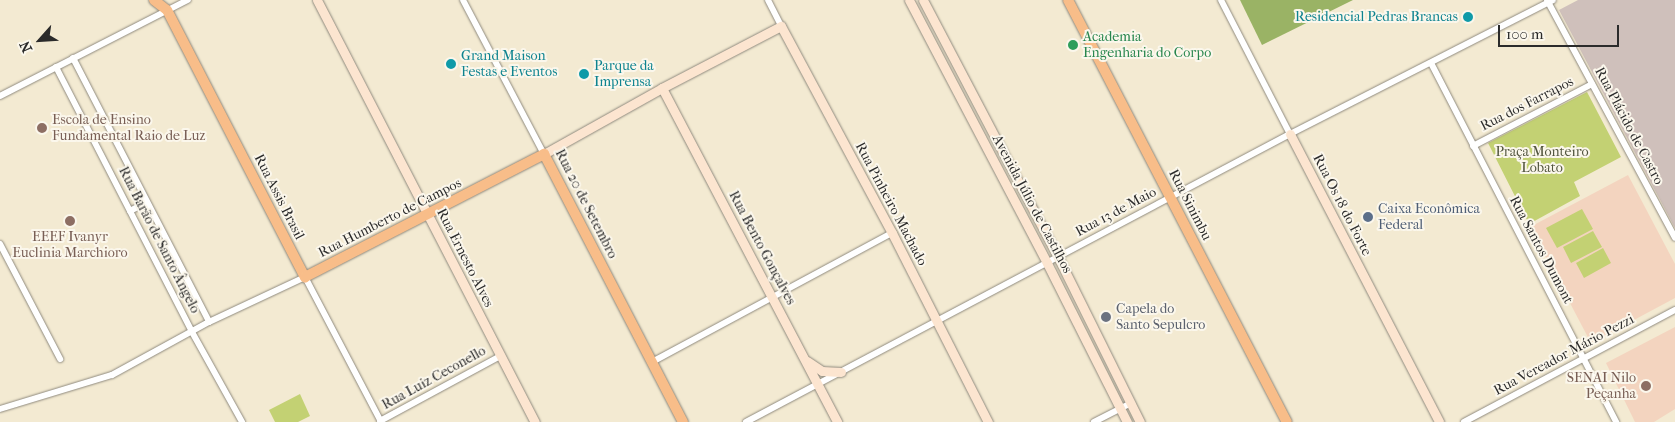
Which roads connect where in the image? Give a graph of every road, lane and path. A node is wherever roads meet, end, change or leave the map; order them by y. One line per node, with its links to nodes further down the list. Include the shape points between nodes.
1 (154, 0): 11 (main road)
2 (188, 0): 11 (street)
3 (317, 0): 25 (street, Rua Ernesto Alves)
4 (463, 0): 21 (street, Rua 20 de Setembro)
5 (768, 0): 12 (street, Rua Pinheiro Machado)
6 (909, 0): 30 (street, Avenida Júlio de Castilhos)
7 (923, 0): 29 (street, Avenida Júlio de Castilhos)
8 (1068, 0): 22 (main road, Rua Sinimbu)
9 (1221, 0): 19 (street, Rua Os 18 do Forte)
10 (1549, 1): 14 (street, Rua 13 de Maio); 16 (street, Rua Plácido de Castro)
11 (167, 10): 13 (street); 31 (main road, Rua Assis Brasil)
12 (781, 26): 17 (street, Rua Humberto de Campos); 26 (street, Rua Pinheiro Machado)
13 (73, 58): 15 (street); 23 (street, Rua Barão de Santo Ângelo)
14 (1431, 63): 19 (street, Rua 13 de Maio); 20 (street, Rua Santos Dumont)
15 (56, 67): 18 (street); 24 (street, Rua Barão de Santo Ângelo)
16 (1592, 84): 20 (street, Rua dos Farrapos); 27 (street, Rua Plácido de Castro)
17 (662, 88): 21 (street, Rua Humberto de Campos); 32 (street, Rua Bento Gonçalves)
18 (0, 96)
19 (1290, 134): 22 (street, Rua 13 de Maio); 64 (street, Rua Os 18 do Forte)
20 (1473, 146): 43 (street, Rua Santos Dumont)
21 (544, 154): 25 (main road, Rua Humberto de Campos); 45 (main road, Rua 20 de Setembro)
22 (1170, 198): 29 (street, Rua 13 de Maio); 63 (main road, Rua Sinimbu)
23 (148, 202): 24 (street); 37 (street, Rua Barão de Santo Ângelo)
24 (130, 211): 38 (street, Rua Barão de Santo Ângelo)
25 (427, 214): 31 (main road, Rua Humberto de Campos); 41 (street, Rua Ernesto Alves)
26 (892, 233): 32 (street); 36 (street, Rua Pinheiro Machado)
27 (1675, 238)
28 (0, 244): 44 (street)
29 (1058, 257): 30 (street, Rua 13 de Maio); 33 (street, Avenida Júlio de Castilhos)
30 (1047, 263): 34 (street, Avenida Júlio de Castilhos); 36 (street, Rua 13 de Maio)
31 (305, 277): 37 (street, Rua Humberto de Campos); 54 (street, Rua Assis Brasil)
32 (773, 297): 42 (street, Rua Bento Gonçalves); 45 (street)
33 (1077, 297): 34 (street); 39 (street, Avenida Júlio de Castilhos)
34 (1067, 302): 40 (street, Avenida Júlio de Castilhos)
35 (1675, 310): 43 (street, Rua Vereador Mário Pezzi)
36 (936, 321): 48 (street, Rua 13 de Maio); 59 (street, Rua Pinheiro Machado)
37 (209, 322): 38 (street, Rua Humberto de Campos)
38 (192, 332): 52 (street, Rua Humberto de Campos, via 112,374); 53 (street, Rua Barão de Santo Ângelo)
39 (1095, 332): 40 (street); 46 (street, Avenida Júlio de Castilhos)
40 (1084, 337): 47 (street, Avenida Júlio de Castilhos)
41 (500, 356): 54 (street, Rua Luiz Ceconello); 55 (street, Rua Ernesto Alves)
42 (804, 357): 48 (street, via 822,371); 49 (street, Rua Bento Gonçalves)
43 (1584, 358): 65 (street, Rua Vereador Mário Pezzi); 66 (street, Rua Santos Dumont)
44 (60, 359)
45 (652, 362): 56 (main road, Rua 20 de Setembro)
46 (1110, 362): 47 (street); 50 (street, Avenida Júlio de Castilhos)
47 (1100, 368): 51 (street, Avenida Júlio de Castilhos)
48 (841, 372): 49 (street, Rua 13 de Maio)
49 (817, 384): 57 (street, Rua 13 de Maio); 58 (street, Rua Bento Gonçalves)
50 (1131, 403): 51 (street); 62 (street, Avenida Júlio de Castilhos)
51 (1120, 408): 60 (street); 61 (street, Avenida Júlio de Castilhos)
52 (0, 409)
53 (242, 422)
54 (380, 422)
55 (535, 422)
56 (683, 422)
57 (746, 422)
58 (837, 422)
59 (988, 422)
60 (1094, 422)
61 (1127, 422)
62 (1140, 422)
63 (1287, 422)
64 (1439, 422)
65 (1464, 422)
66 (1616, 422)

